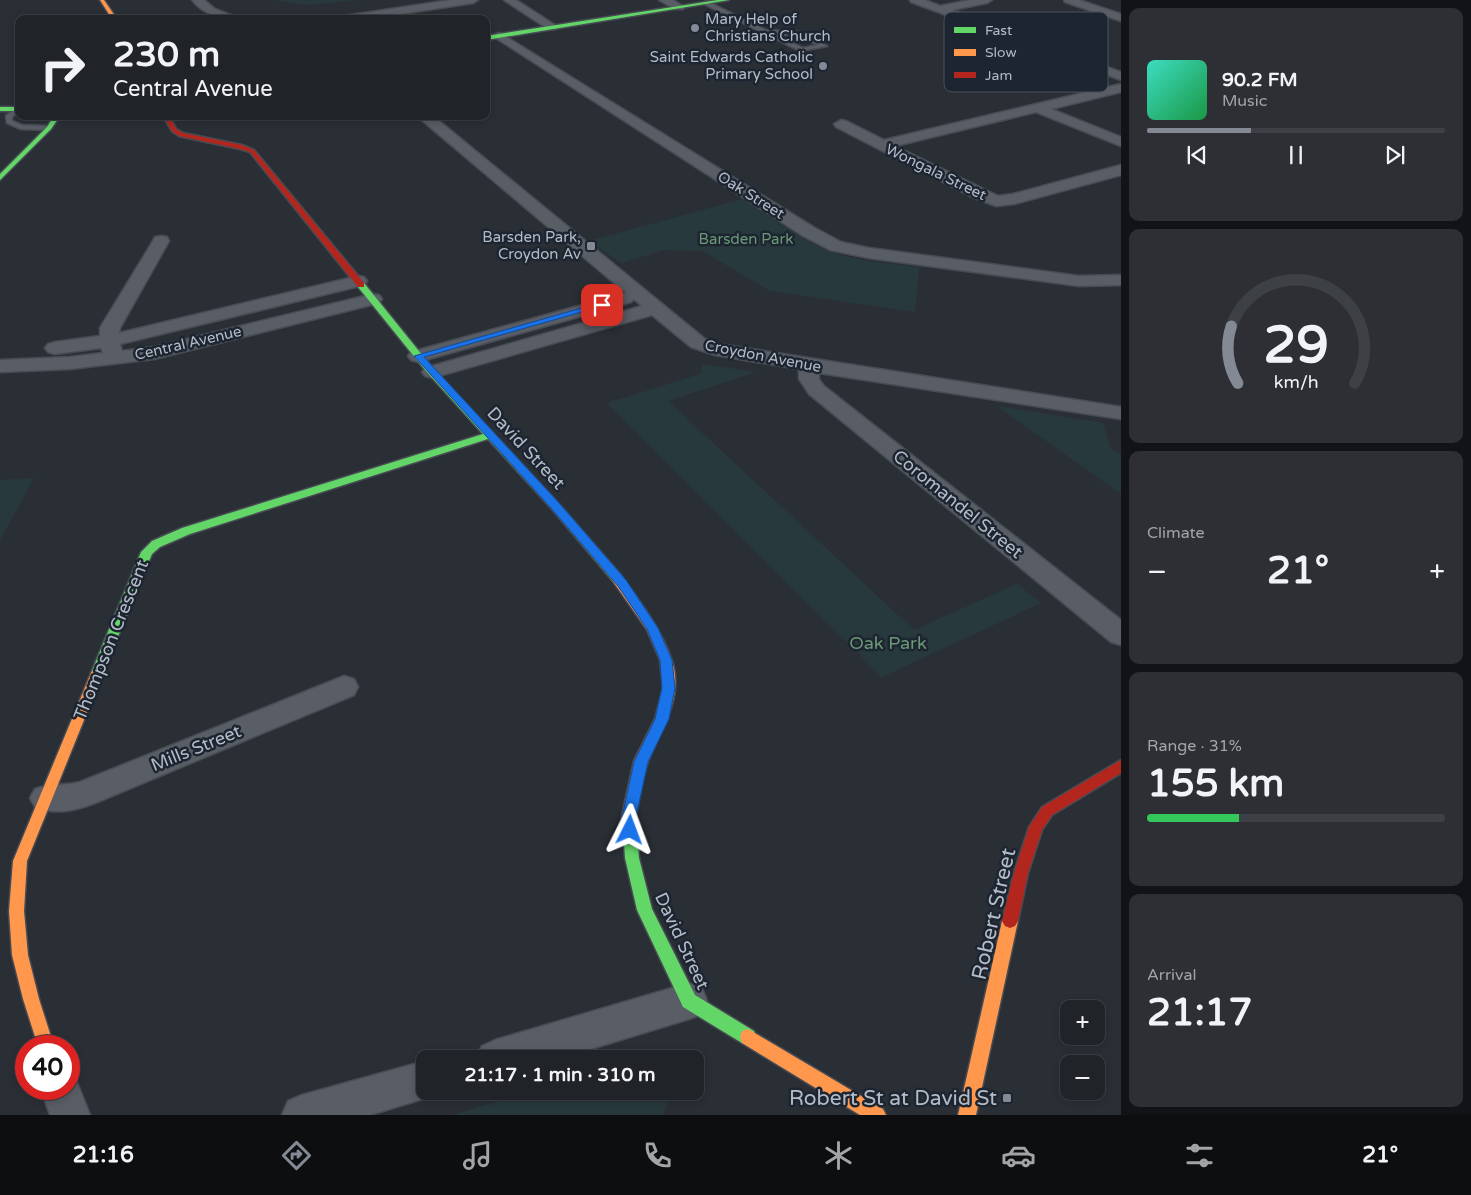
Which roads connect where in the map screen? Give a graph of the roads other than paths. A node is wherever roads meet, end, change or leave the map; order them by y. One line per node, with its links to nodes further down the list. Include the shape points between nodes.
1 (102, 0): 17 (street)
2 (185, 0): 18 (street)
3 (197, 0): 19 (street, via 211,11)
4 (509, 0): 23 (street)
5 (664, 0): 12 (street)
6 (726, 0): 11 (street)
7 (915, 0): 13 (street)
8 (987, 0): 13 (street)
9 (1069, 0): 15 (street)
10 (478, 1): 20 (street); 21 (street)
11 (706, 3): 12 (street); 24 (lane)
12 (678, 7): 23 (street)
13 (939, 9): 14 (street)
14 (947, 12)
15 (1104, 12)
16 (1108, 14): 22 (street)
17 (112, 15)
18 (208, 15)
19 (224, 15)
20 (374, 15)
21 (391, 15)
22 (1121, 18)
23 (552, 27): 25 (street)
24 (765, 32): 24 (lane, via 797,33 824,46 802,50)
25 (493, 37): 45 (street, Oak Street, via 836,246 1079,280)
26 (1108, 71): 27 (street)
27 (1121, 76)
28 (1121, 88): 29 (street)
29 (1108, 91)
30 (1104, 92): 31 (street)
31 (1038, 108): 40 (street); 41 (street)
32 (0, 109): 33 (street)
33 (15, 109)
34 (15, 112): 39 (lane, via 8,120 12,124)
35 (54, 120): 39 (street)
36 (168, 120): 46 (street, David Street, via 181,135 252,151)
37 (429, 120): 47 (street, Croydon Avenue)
38 (841, 124): 41 (street, Wongala Street)
39 (49, 128): 43 (street)
40 (1121, 142)
41 (882, 145): 42 (street, Wongala Street, via 996,200 1014,199)
42 (1121, 170)
43 (0, 178)
44 (161, 240): 51 (street, via 110,328)
45 (1121, 280)
46 (358, 281): 48 (street, David Street); 51 (street, Central Avenue)
47 (639, 295): 49 (street, Croydon Avenue); 52 (street)
48 (373, 299): 51 (street, Central Avenue, via 154,353); 52 (street, David Street)
49 (655, 308): 53 (street, Croydon Avenue, via 698,343 715,349); 55 (street)
50 (0, 350): 51 (street, Central Avenue)
51 (112, 350): 54 (street, Central Avenue)
52 (418, 356): 55 (street, David Street)
53 (809, 365): 56 (street, Croydon Avenue); 58 (street, Coromandel Street, via 809,379 816,390)
54 (0, 366)
55 (432, 372): 57 (street, David Street)
56 (1121, 412)
57 (490, 435): 61 (street, Thompson Crescent, via 186,531 156,544 147,552); 62 (street, David Street, via 622,583 652,628 666,660 669,688 662,719 641,762 629,817 632,858 645,910)
58 (1121, 635)
59 (344, 687): 61 (street, Mills Street, via 84,794 65,799)
60 (1121, 766): 70 (street, Robert Street, via 1047,811 1036,827 1021,873)
61 (46, 798): 63 (street, Thompson Crescent, via 20,861 15,901 18,949 28,994)
62 (689, 1001): 64 (street); 69 (street, David Street)
63 (42, 1035)
64 (525, 1050)
65 (416, 1083): 68 (street)
66 (64, 1100): 67 (street)
67 (70, 1115)
68 (302, 1115)
69 (877, 1115)
70 (967, 1115)

